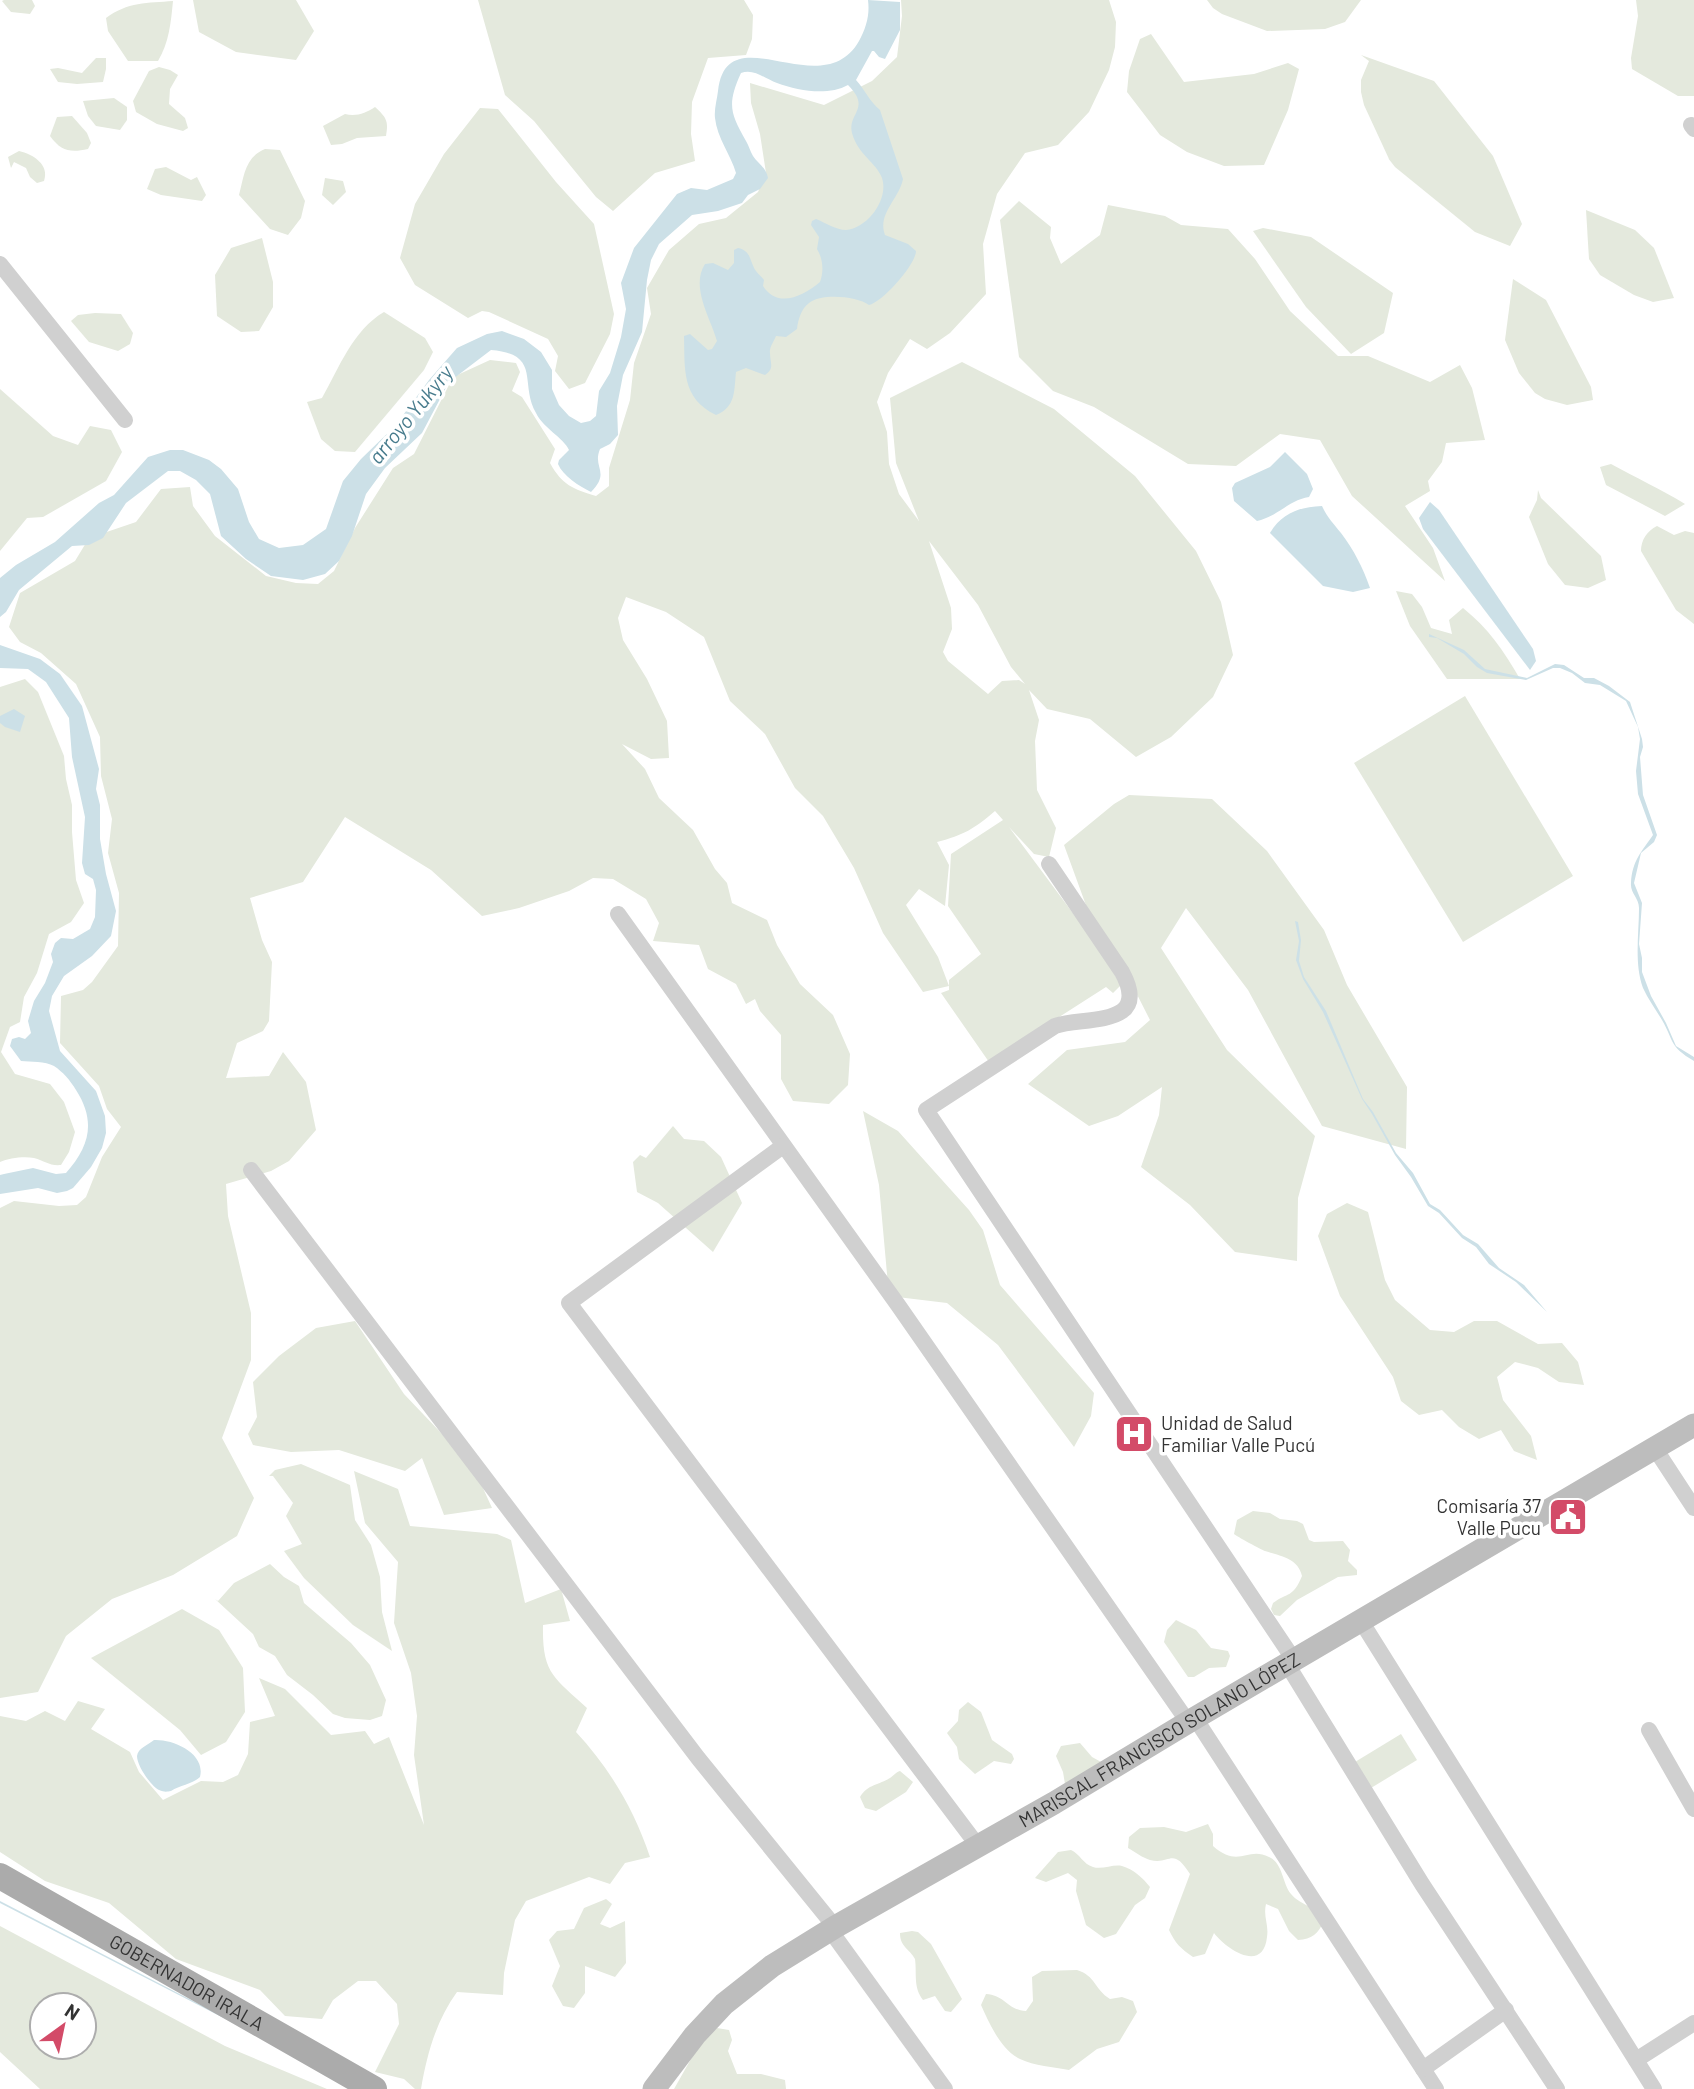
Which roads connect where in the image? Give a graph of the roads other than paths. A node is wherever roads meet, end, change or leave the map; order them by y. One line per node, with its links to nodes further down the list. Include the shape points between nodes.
1 (0, 264): 2 (street)
2 (125, 420)
3 (1049, 864): 11 (street, via 1122,972 1130,992 1127,1003 1110,1018 1055,1026 926,1110)
4 (618, 914): 5 (street)
5 (783, 1146): 12 (street); 15 (street, via 569,1303)
6 (251, 1170): 17 (street)
7 (1694, 1425): 8 (main road, MARISCAL FRANCISCO SOLANO LÓPEZ)
8 (1654, 1447): 9 (street); 10 (main road, MARISCAL FRANCISCO SOLANO LÓPEZ)
9 (1694, 1508)
10 (1361, 1621): 11 (main road, MARISCAL FRANCISCO SOLANO LÓPEZ); 20 (street)
11 (1291, 1662): 12 (main road, MARISCAL FRANCISCO SOLANO LÓPEZ); 18 (street, via 1422,1884)
12 (1191, 1720): 15 (main road, MARISCAL FRANCISCO SOLANO LÓPEZ); 21 (street)
13 (1649, 1730): 14 (street)
14 (1694, 1809)
15 (978, 1846): 17 (main road, MARISCAL FRANCISCO SOLANO LÓPEZ)
16 (0, 1876): 22 (main road, GOBERNADOR IRALA)
17 (832, 1929): 23 (main road, MARISCAL FRANCISCO SOLANO LÓPEZ, via 772,1966 724,2004); 24 (street)
18 (1506, 2010): 21 (street); 26 (street)
19 (1694, 2023): 20 (street)
20 (1636, 2060): 27 (street)
21 (1423, 2069): 25 (street)
22 (374, 2089)
23 (654, 2089)
24 (945, 2089)
25 (1437, 2089)
26 (1557, 2089)
27 (1654, 2089)

